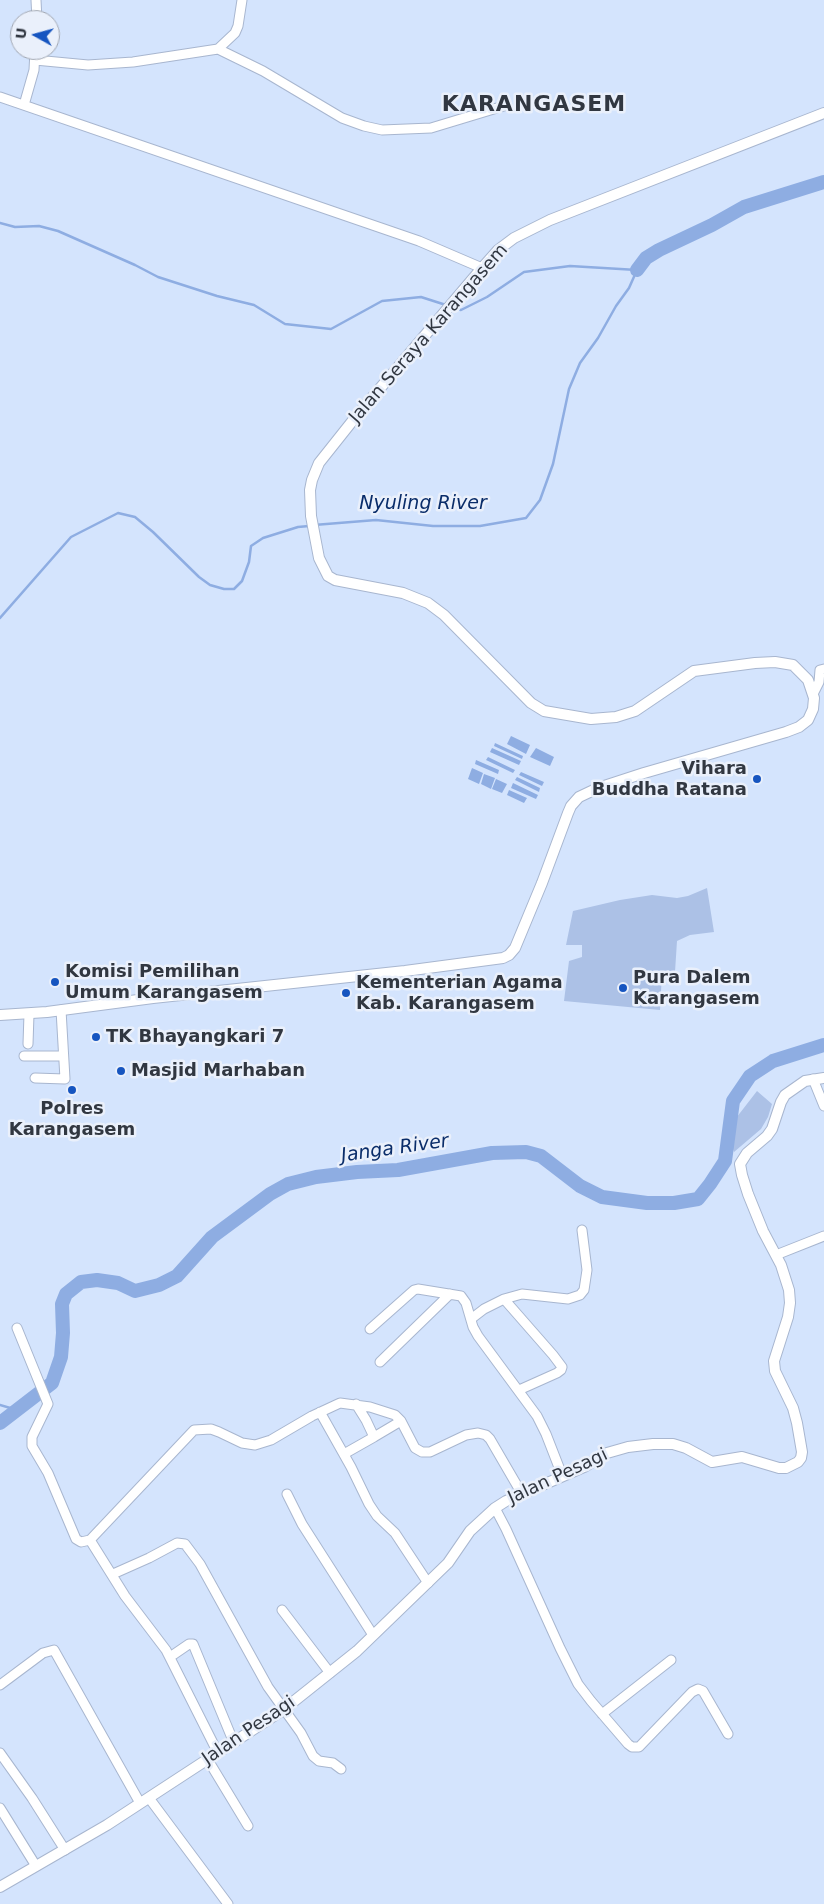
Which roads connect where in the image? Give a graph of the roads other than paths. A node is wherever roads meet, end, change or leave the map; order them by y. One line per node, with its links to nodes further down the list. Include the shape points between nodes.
1 (242, 0): 2 (street, via 235,33)
2 (218, 50): 3 (street, via 88,65); 6 (street, via 263,71 342,118 382,130 431,128)
3 (35, 60): 5 (street)
4 (0, 97): 5 (street)
5 (24, 105): 8 (street, via 419,241)
6 (507, 105)
7 (824, 113): 8 (street, Jalan Seraya Karangasem, via 530,229 505,244)
8 (482, 268): 10 (street, Jalan Seraya Karangasem, via 319,463 310,490 311,516 319,558 326,572 335,580 403,593 437,608 531,703 552,714 616,717 635,711 694,672 760,662 782,662 793,666 804,674)
9 (824, 669): 10 (street, via 820,670)
10 (814, 692): 11 (street, via 811,715 799,727 644,773 579,797 570,806 522,933 506,957)
11 (61, 1010): 12 (street); 16 (street)
12 (29, 1014): 13 (street); 14 (street)
13 (0, 1015)
14 (28, 1044)
15 (24, 1056): 16 (street)
16 (63, 1056): 17 (street, via 65,1079)
17 (35, 1078)
18 (819, 1079): 19 (street); 22 (street, Jalan Pesagi, via 805,1081 785,1095 772,1129 740,1164 763,1231)
19 (824, 1106)
20 (582, 1230): 24 (street, via 587,1270 584,1290 580,1295 568,1299 522,1294)
21 (824, 1236): 22 (street)
22 (776, 1255): 35 (street, Jalan Pesagi, via 787,1283 790,1303 774,1361 798,1423 802,1458 786,1468 742,1457 712,1462 679,1445 666,1443 618,1449)
23 (450, 1294): 25 (street, via 464,1298); 27 (street, via 414,1290); 28 (street)
24 (504, 1299): 25 (street); 29 (street, via 562,1367 557,1373)
25 (471, 1319): 29 (street, via 478,1336)
26 (17, 1328): 39 (street, via 48,1404 32,1437 32,1446 48,1472 76,1539 81,1542)
27 (370, 1329)
28 (380, 1362)
29 (519, 1390): 35 (street, via 546,1434)
30 (356, 1404): 31 (street, via 340,1403); 32 (street, via 389,1412); 33 (street)
31 (320, 1412): 34 (street); 39 (street, via 272,1440 255,1445 242,1443 211,1429 194,1430)
32 (401, 1421): 33 (street); 37 (street, via 415,1448 422,1452 430,1452 466,1435 486,1435)
33 (374, 1437): 34 (street)
34 (344, 1454): 41 (street, via 374,1512 395,1533)
35 (562, 1476): 37 (street, Jalan Pesagi)
36 (287, 1494): 43 (street, via 302,1524)
37 (522, 1494): 38 (street, Jalan Pesagi)
38 (495, 1508): 41 (street, Jalan Pesagi, via 470,1531 448,1563); 49 (street, via 574,1675)
39 (90, 1540): 40 (street)
40 (113, 1574): 44 (street); 48 (street, via 177,1543 185,1544 200,1564)
41 (428, 1583): 43 (street, Jalan Pesagi)
42 (282, 1610): 46 (street)
43 (373, 1635): 46 (street, Jalan Pesagi)
44 (170, 1657): 51 (street, via 193,1644); 53 (street)
45 (671, 1660): 49 (street)
46 (330, 1673): 48 (street, Jalan Pesagi)
47 (0, 1685): 56 (street, via 43,1653 54,1650)
48 (283, 1710): 51 (street, Jalan Pesagi); 55 (street, via 316,1760 333,1763)
49 (602, 1714): 50 (street, via 628,1744 639,1747 698,1689 703,1691)
50 (728, 1734)
51 (234, 1743): 53 (street, Jalan Pesagi)
52 (0, 1753): 59 (street)
53 (218, 1753): 54 (street, Jalan Pesagi)
54 (208, 1760): 56 (street, Jalan Pesagi); 58 (street)
55 (341, 1769)
56 (144, 1800): 59 (street, Jalan Pesagi); 62 (street)
57 (0, 1808): 60 (street)
58 (248, 1826)
59 (65, 1850): 60 (street, Jalan Pesagi)
60 (36, 1866): 61 (street, Jalan Pesagi)
61 (0, 1887)
62 (228, 1904)

